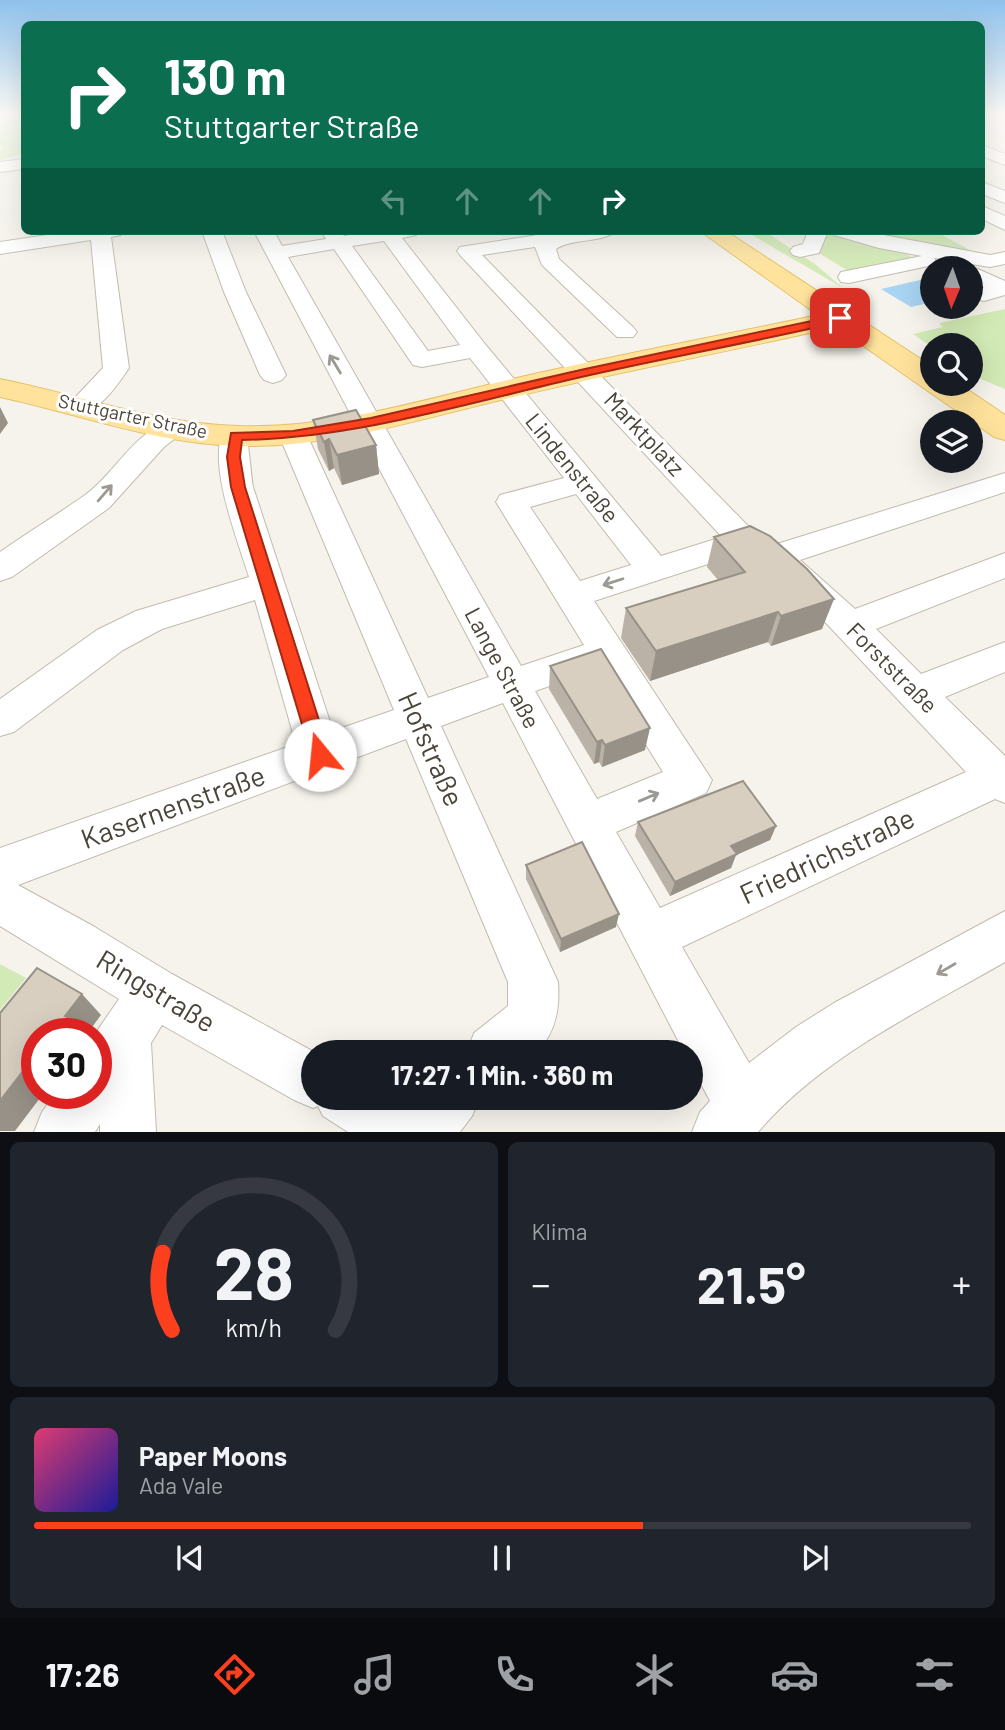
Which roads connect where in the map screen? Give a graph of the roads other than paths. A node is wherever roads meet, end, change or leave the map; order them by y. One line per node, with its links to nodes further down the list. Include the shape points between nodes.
1 (985, 188): 2 (street)
2 (1005, 198)
3 (985, 214): 4 (street)
4 (1005, 224)
5 (84, 235): 21 (street)
6 (104, 235): 42 (street, via 116,368)
7 (214, 235): 38 (street)
8 (266, 235): 23 (street, Lange Straße)
9 (366, 235): 17 (street)
10 (400, 235): 34 (street, Lindenstraße)
11 (581, 235): 19 (street, Marktplatz)
12 (716, 235): 28 (main road)
13 (817, 235): 22 (street, via 812,249)
14 (854, 235): 20 (street)
15 (880, 235): 20 (street)
16 (942, 235): 26 (street)
17 (334, 237): 23 (street); 34 (street, via 422,360)
18 (969, 237): 26 (street)
19 (557, 239): 29 (street, via 545,247 546,255); 30 (street, Marktplatz, via 467,251)
20 (896, 244): 24 (street); 26 (street)
21 (0, 248)
22 (800, 251)
23 (275, 253): 44 (street, Lange Straße, one-way to 23)
24 (920, 260)
25 (920, 271): 27 (street, via 882,281)
26 (988, 272)
27 (849, 277)
28 (783, 280): 31 (main road); 33 (main road, Stuttgarter Straße, via 792,305 787,318)
29 (576, 286): 30 (street); 32 (street)
30 (513, 299): 37 (street, Marktplatz)
31 (840, 318): 33 (main road, Stuttgarter Straße); 35 (main road)
32 (625, 332)
33 (760, 337): 35 (main road, Stuttgarter Straße, via 821,339); 37 (main road, Stuttgarter Straße)
34 (476, 349): 40 (street, Lindenstraße)
35 (889, 351): 36 (main road)
36 (920, 371)
37 (585, 372): 40 (main road, Stuttgarter Straße); 50 (street, Marktplatz)
38 (273, 375)
39 (0, 388): 42 (main road, Stuttgarter Straße)
40 (509, 389): 44 (main road, Stuttgarter Straße); 48 (street, Lindenstraße)
41 (959, 396): 43 (main road)
42 (80, 405): 45 (main road, Stuttgarter Straße)
43 (999, 421)
44 (371, 422): 46 (main road, Stuttgarter Straße); 60 (street, Lange Straße)
45 (174, 428): 47 (main road, Stuttgarter Straße); 53 (street, one-way to 45, via 99,501 154,441)
46 (293, 435): 47 (main road, Stuttgarter Straße); 62 (street, Hofstraße)
47 (236, 436): 55 (street, via 233,457 238,487)
48 (584, 482): 54 (street, Lindenstraße); 56 (street, via 512,502)
49 (1005, 482): 51 (street)
50 (744, 541): 51 (street, Marktplatz); 54 (street)
51 (775, 556): 57 (street, Forststraße)
52 (1005, 565): 57 (street)
53 (0, 569)
54 (653, 569): 56 (street, one-way to 56)
55 (269, 583): 63 (street, via 149,620 110,640); 64 (street)
56 (573, 595): 58 (street)
57 (848, 626): 61 (street, Forststraße)
58 (609, 651): 60 (street, Kasernenstraße); 66 (street, one-way to 58, via 691,779)
59 (1005, 656): 61 (street)
60 (511, 684): 62 (street, Kasernenstraße); 66 (street, Lange Straße)
61 (918, 692): 65 (street, Forststraße)
62 (417, 717): 64 (street, Kasernenstraße); 72 (street, Hofstraße, via 533,982 536,1007 529,1023)
63 (0, 720)
64 (320, 755): 67 (street, Kasernenstraße)
65 (1003, 778): 70 (street, Friedrichstraße)
66 (586, 824): 70 (street, Lange Straße)
67 (0, 870)
68 (0, 900): 71 (street, Ringstraße)
69 (1005, 935): 79 (street, one-way to 79, via 811,1047)
70 (649, 938): 79 (street, Lange Straße)
71 (154, 992): 73 (street); 75 (street, Ringstraße)
72 (508, 1040)
73 (112, 1056)
74 (112, 1067): 81 (street)
75 (301, 1074)
76 (77, 1109): 80 (street)
77 (365, 1110): 82 (street)
78 (442, 1110): 83 (street)
79 (731, 1118)
80 (62, 1132)
81 (128, 1132)
82 (403, 1132)
83 (423, 1132)

